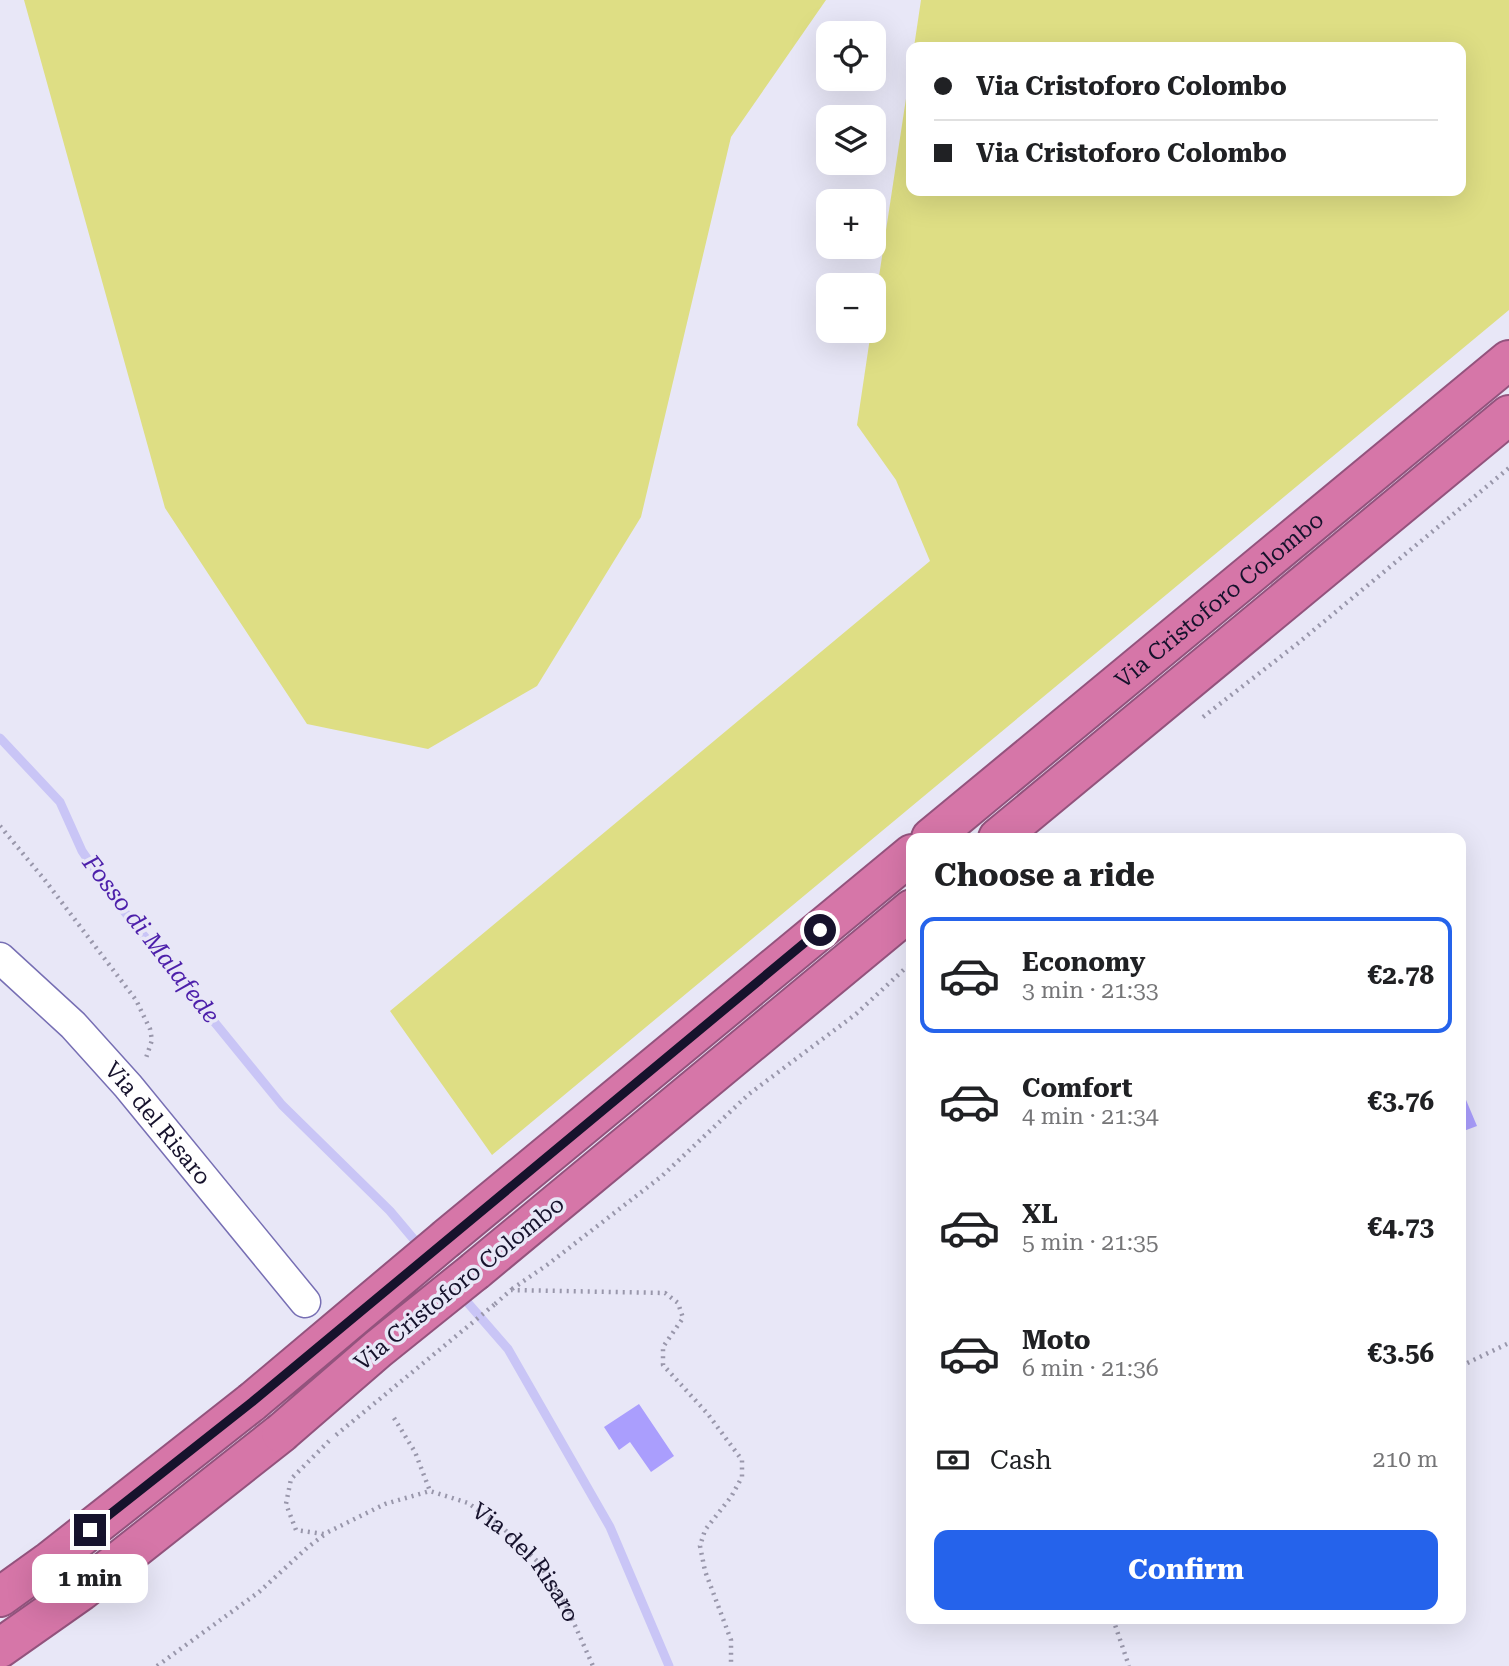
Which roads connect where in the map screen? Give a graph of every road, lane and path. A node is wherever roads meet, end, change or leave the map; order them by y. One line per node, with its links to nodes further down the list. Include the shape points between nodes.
1 (1509, 360): 6 (highway, Via Cristoforo Colombo)
2 (1509, 415): 7 (highway, Via Cristoforo Colombo)
3 (1509, 468): 4 (path)
4 (1194, 724)
5 (0, 826): 12 (path, via 128,987 144,1014 152,1040)
6 (937, 833)
7 (1004, 833)
8 (906, 859): 20 (highway, Via Cristoforo Colombo, bridge, via 252,1402)
9 (906, 914): 22 (highway, Via Cristoforo Colombo, bridge, via 281,1433 81,1591)
10 (0, 958): 12 (street, Via del Risaro, via 58,1010)
11 (906, 968): 13 (path, via 856,1014 749,1094 662,1176)
12 (128, 1086): 14 (street, Via del Risaro)
13 (511, 1290): 19 (path, bridge, via 330,1440 291,1479 286,1504 296,1530); 25 (path, via 664,1293 678,1303 683,1318 663,1347 663,1365 708,1413 742,1460 742,1478 705,1530 701,1546 705,1572 731,1640)
14 (305, 1302)
15 (1509, 1343): 16 (path)
16 (1466, 1364)
17 (394, 1418): 18 (path, via 415,1452)
18 (430, 1491): 19 (path, via 385,1504); 24 (path, Via del Risaro, via 468,1503 502,1527 538,1562 565,1603)
19 (324, 1534): 23 (path, via 259,1592)
20 (0, 1597)
21 (1115, 1624): 26 (path)
22 (0, 1648)
23 (157, 1666)
24 (593, 1666)
25 (731, 1666)
26 (1129, 1666)

